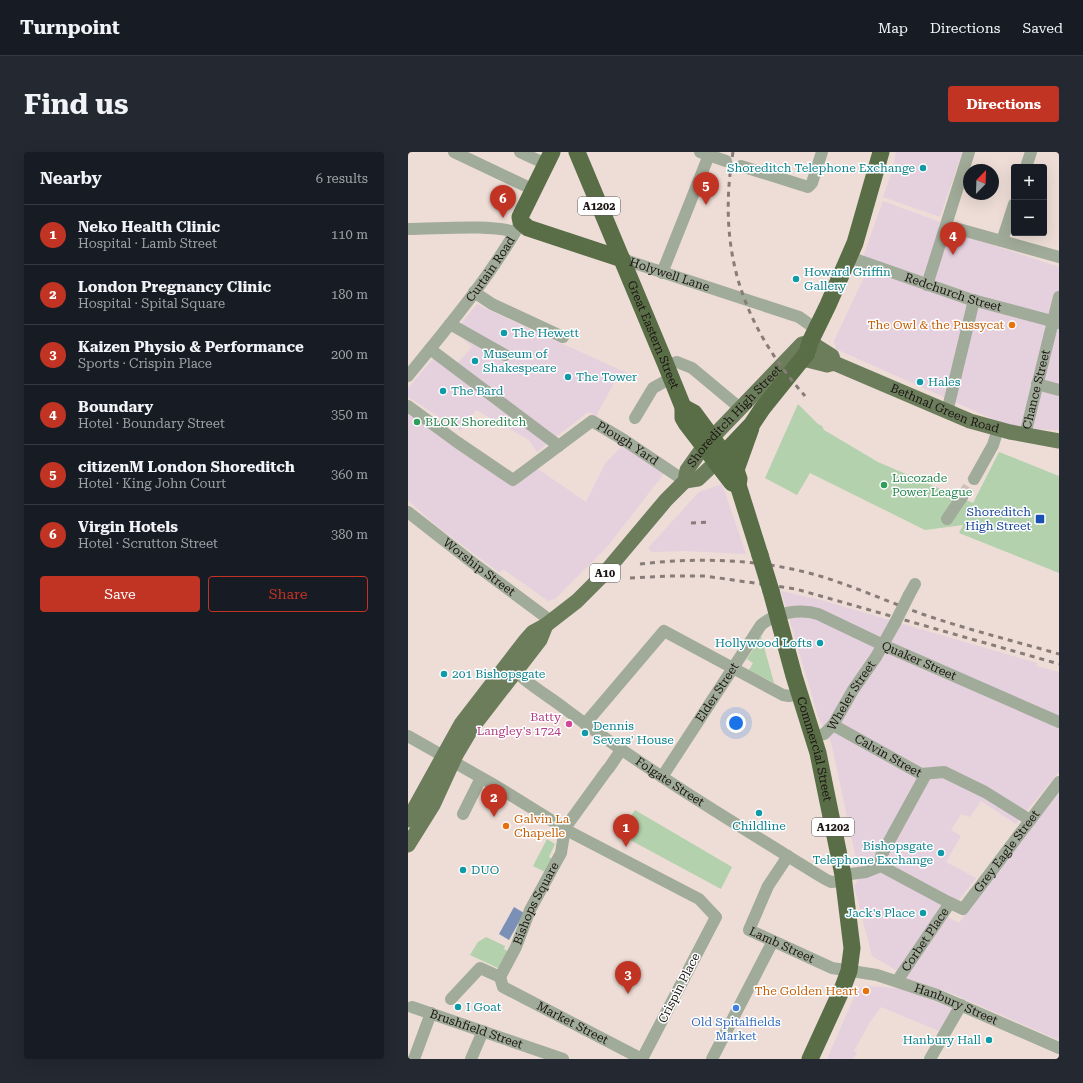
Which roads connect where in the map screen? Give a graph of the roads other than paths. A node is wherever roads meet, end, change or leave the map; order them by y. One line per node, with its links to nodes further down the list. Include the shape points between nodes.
1 (454, 152): 13 (street)
2 (520, 152): 9 (street)
3 (577, 152): 21 (highway, Great Eastern Street / A1202)
4 (822, 152): 12 (street, via 812,183 808,187)
5 (881, 152): 19 (highway, Shoreditch High Street / A10)
6 (969, 152): 23 (street)
7 (1031, 152): 11 (street)
8 (704, 154): 10 (street); 22 (street)
9 (549, 158): 13 (highway, Curtain Road)
10 (726, 161)
11 (1027, 164)
12 (742, 166)
13 (534, 190): 15 (highway, Curtain Road, via 520,217)
14 (1011, 213): 18 (street)
15 (518, 227): 17 (street); 21 (highway, Holywell Lane); 24 (street, Curtain Road)
16 (955, 228): 18 (street)
17 (408, 229)
18 (1002, 241): 20 (street)
19 (849, 256): 23 (street, Redchurch Street); 29 (highway, Shoreditch High Street / A10)
20 (1059, 257)
21 (622, 259): 22 (street, Holywell Lane); 35 (highway, Great Eastern Street / A1202)
22 (662, 273): 29 (street, Holywell Lane, via 799,317)
23 (927, 284): 26 (street, Redchurch Street)
24 (474, 292): 28 (street, Curtain Road); 30 (street, via 492,304)
25 (1059, 297): 27 (street, Chance Street)
26 (974, 300): 27 (street, Redchurch Street); 41 (street)
27 (1056, 322): 37 (street, Chance Street)
28 (450, 324): 31 (street, Curtain Road); 32 (street)
29 (813, 336): 33 (highway, Shoreditch High Street / A10); 34 (main road, Bethnal Green Road, via 832,356); 40 (main road, Shoreditch High Street / A10)
30 (563, 337)
31 (430, 350): 36 (street, Curtain Road); 48 (street)
32 (505, 355)
33 (803, 359): 34 (main road, Bethnal Green Road, via 827,365); 43 (highway, Shoreditch High Street / A10)
34 (834, 363): 41 (main road, Bethnal Green Road)
35 (669, 372): 40 (street, via 677,362 692,368); 42 (street, via 654,388); 47 (highway, Great Eastern Street / A1202, via 683,407 694,413)
36 (408, 376)
37 (1037, 384): 38 (street); 45 (street, Chance Street)
38 (1059, 390)
39 (408, 406): 48 (street, Plough Yard, via 513,480)
40 (740, 408): 47 (main road, Shoreditch High Street / A10)
41 (948, 412): 44 (main road, Bethnal Green Road)
42 (635, 418)
43 (752, 424): 49 (highway, Shoreditch High Street / A10); 50 (highway)
44 (998, 429): 45 (main road, Bethnal Green Road); 51 (street, via 993,445)
45 (1025, 435): 46 (main road, Bethnal Green Road)
46 (1059, 441)
47 (708, 442): 49 (highway, Commercial Street / A1202); 52 (main road, Shoreditch High Street / A10, via 687,470)
48 (559, 446): 52 (street, Plough Yard, via 590,422 597,423)
49 (719, 457): 50 (highway, Commercial Street / A1202); 52 (main road, Shoreditch High Street / A10, via 698,479)
50 (738, 478): 57 (highway, Commercial Street / A1202, bridge)
51 (974, 479)
52 (685, 481): 58 (main road, Shoreditch High Street / A10, via 598,580)
53 (962, 497): 55 (street)
54 (408, 512): 58 (street, Worship Street)
55 (947, 519)
56 (915, 584): 59 (street, Wheler Street, bridge)
57 (778, 616): 59 (street, Quaker Street, via 808,611); 61 (street, Elder Street, via 770,617 761,625); 62 (highway, Commercial Street / A1202)
58 (549, 623): 60 (main road, A10, via 540,640)
59 (883, 645): 63 (street, Quaker Street); 65 (street, Wheler Street)
60 (513, 666): 64 (street, Folgate Street); 69 (main road, A10, via 472,728)
61 (732, 668): 62 (street, via 783,695); 64 (street, via 664,631); 72 (street, Elder Street)
62 (800, 694): 67 (highway, Commercial Street / A1202)
63 (1059, 722)
64 (585, 724): 68 (street, Folgate Street)
65 (833, 725): 67 (street, Wheler Street, via 824,734); 70 (street, Calvin Street, via 921,774)
66 (408, 736): 69 (street)
67 (813, 737): 81 (highway, Commercial Street / A1202)
68 (621, 750): 72 (street, Folgate Street); 77 (street)
69 (447, 759): 71 (street); 75 (main road, A10); 78 (main road, A10, via 433,805)
70 (926, 774): 76 (street, Calvin Street, via 944,772 985,792); 80 (street, via 881,856)
71 (482, 778): 74 (street); 77 (street)
72 (662, 778): 79 (street, Folgate Street)
73 (1059, 782): 76 (street, Grey Eagle Street)
74 (463, 814)
75 (408, 820)
76 (1030, 820): 82 (street, Grey Eagle Street, via 963,909)
77 (565, 828): 86 (street, Bishops Square, via 560,853 530,910); 97 (street, Crispin Place, via 699,899 716,918)
78 (408, 845)
79 (788, 856): 81 (street, Folgate Street, via 831,882); 83 (street, Lamb Street, via 768,886 749,930)
80 (881, 866): 81 (street, Folgate Street); 82 (street, Corbet Place)
81 (843, 878): 84 (highway, Commercial Street / A1202, via 852,948)
82 (950, 904): 85 (street, Corbet Place)
83 (773, 941): 84 (street, Lamb Street, via 832,968); 98 (street)
84 (849, 971): 85 (street, Hanbury Street, via 867,972); 99 (highway, Commercial Street / A1202)
85 (897, 981): 88 (street, Hanbury Street)
86 (502, 982): 87 (street, via 480,968); 97 (street, Market Street)
87 (451, 1000)
88 (961, 1005): 92 (street, Hanbury Street); 100 (street)
89 (412, 1007): 90 (street, Brushfield Street)
90 (431, 1012): 91 (street, Brushfield Street); 94 (street)
91 (483, 1031): 93 (street, Brushfield Street); 95 (street)
92 (1059, 1048)
93 (531, 1054): 96 (street, Brushfield Street)
94 (414, 1059)
95 (471, 1059)
96 (563, 1059)
97 (642, 1059)
98 (712, 1059)
99 (810, 1059)
100 (930, 1059)

